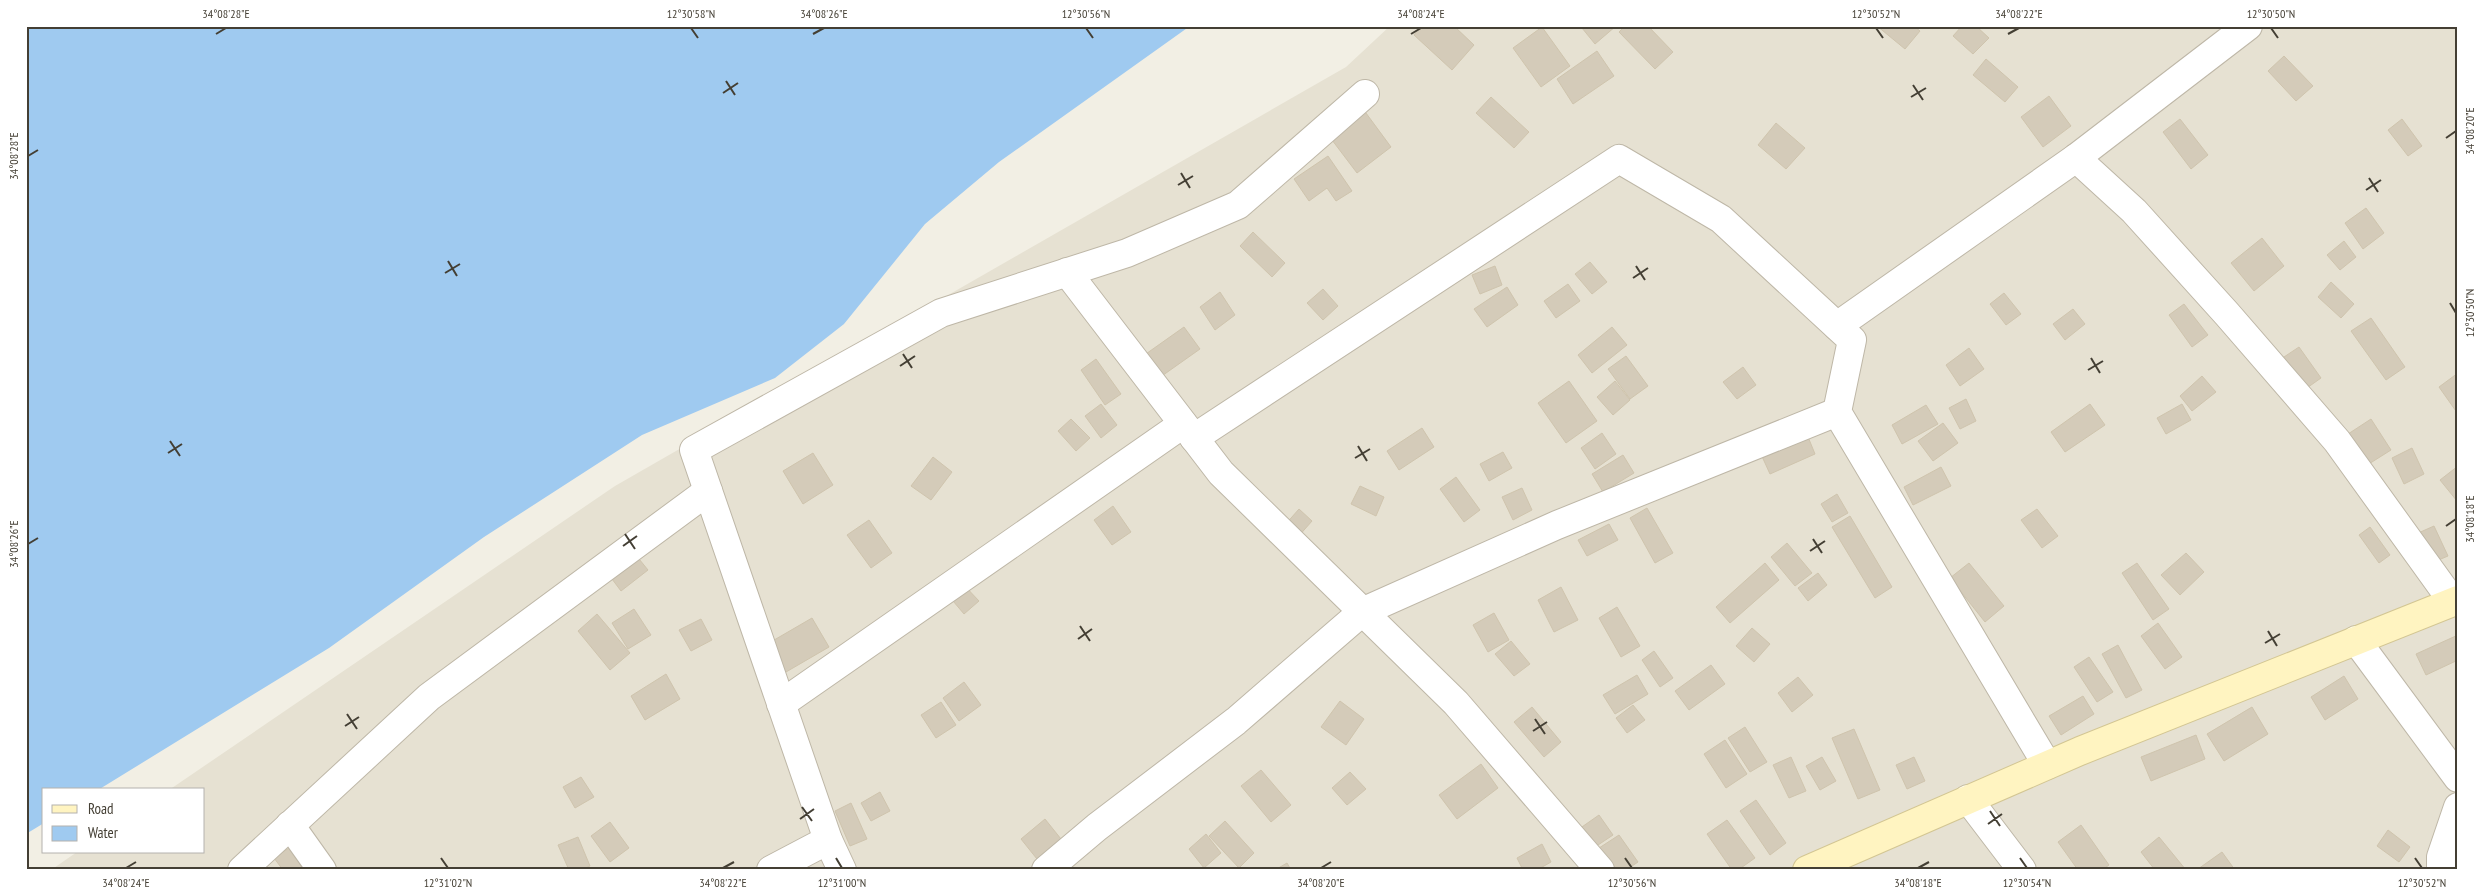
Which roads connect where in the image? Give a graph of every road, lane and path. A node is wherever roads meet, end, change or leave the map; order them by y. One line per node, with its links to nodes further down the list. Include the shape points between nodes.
1 (2248, 26): 3 (street)
2 (1365, 94): 4 (street, via 1238,205 1127,253)
3 (2076, 158): 5 (street); 9 (street, via 2134,211 2337,441)
4 (1067, 272): 7 (street); 8 (street, via 941,313 694,450)
5 (1837, 326): 6 (street, via 1852,340); 7 (street, via 1721,219 1619,159)
6 (1838, 412): 10 (street, via 1557,525); 13 (street)
7 (1189, 431): 10 (street, via 1221,473); 12 (street)
8 (708, 491): 12 (street); 17 (street, via 429,697)
9 (2455, 601): 11 (street)
10 (1362, 612): 23 (street, via 1236,722 1097,827); 24 (street, via 1456,703)
11 (2356, 640): 13 (street); 14 (street)
12 (781, 704): 18 (street)
13 (2047, 765): 15 (street)
14 (2458, 778)
15 (1968, 800): 25 (street); 26 (street)
16 (2458, 807): 27 (street)
17 (290, 824): 19 (street); 20 (street)
18 (828, 840): 21 (street); 22 (street)
19 (242, 870)
20 (322, 870)
21 (771, 870)
22 (842, 870)
23 (1046, 870)
24 (1600, 870)
25 (1807, 870)
26 (2022, 870)
27 (2441, 870)

